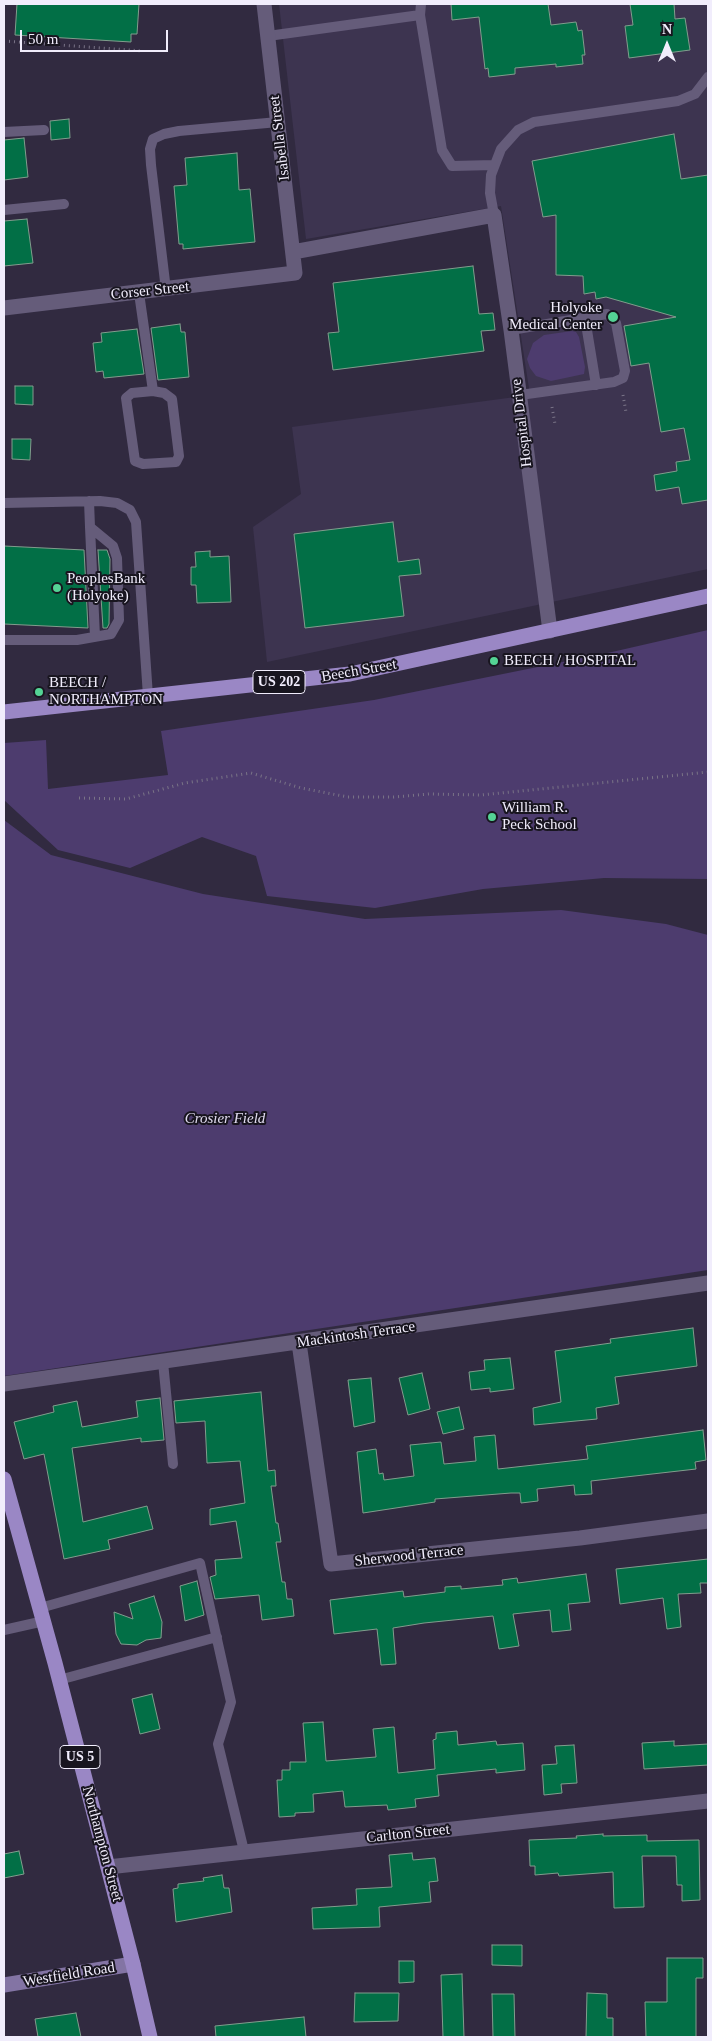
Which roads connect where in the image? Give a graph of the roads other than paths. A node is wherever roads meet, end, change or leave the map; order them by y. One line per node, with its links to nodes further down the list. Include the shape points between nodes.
1 (264, 4): 4 (street, Isabella Street)
2 (421, 4): 3 (lane)
3 (420, 15): 4 (lane); 9 (lane, via 442,150 452,166)
4 (268, 36): 6 (street, Isabella Street)
5 (707, 82): 9 (lane, via 690,97 678,101 526,125 506,142)
6 (278, 122): 13 (street, Isabella Street); 15 (lane, via 164,134 153,139 151,157)
7 (44, 130): 8 (lane)
8 (4, 132)
9 (494, 165): 12 (lane, via 490,185)
10 (64, 204): 11 (lane)
11 (4, 210)
12 (494, 215): 13 (street); 19 (street, Hospital Drive)
13 (293, 252): 14 (street, Isabella Street)
14 (295, 273): 15 (street, Corser Street)
15 (166, 290): 16 (street, Corser Street)
16 (139, 292): 17 (street, Corser Street); 21 (lane)
17 (4, 308)
18 (586, 318): 19 (lane); 20 (lane); 20 (lane, via 607,314 614,319 625,371 619,381)
19 (511, 330): 22 (street, Hospital Drive)
20 (596, 385): 22 (lane)
21 (153, 391): 21 (lane, via 164,392 172,399 179,456 176,462 143,464 135,461 126,398 132,393)
22 (520, 395): 27 (street, Hospital Drive)
23 (89, 502): 24 (lane); 25 (lane); 30 (lane, via 117,503 130,510 136,522)
24 (4, 503)
25 (90, 527): 28 (lane); 28 (lane, via 113,546 119,572 119,620 111,634)
26 (708, 596): 27 (main road, Beech Street / US 202)
27 (550, 631): 30 (main road, Beech Street / US 202, via 350,674)
28 (95, 637): 29 (lane)
29 (4, 640)
30 (148, 696): 31 (main road, Beech Street / US 202)
31 (4, 712)
32 (708, 1283): 33 (street, Mackintosh Terrace)
33 (299, 1343): 34 (street, Mackintosh Terrace); 38 (street, Sherwood Terrace, via 331,1564)
34 (163, 1362): 35 (street, Mackintosh Terrace); 36 (lane)
35 (4, 1384)
36 (173, 1464)
37 (4, 1478): 39 (main road, Northampton Street / US 5)
38 (708, 1521)
39 (42, 1614): 40 (lane); 41 (lane, via 200,1563); 42 (main road, Northampton Street / US 5)
40 (4, 1630)
41 (217, 1637): 42 (lane); 44 (lane, via 231,1702 218,1744)
42 (59, 1680): 45 (main road, Northampton Street / US 5)
43 (708, 1801): 44 (street, Carlton Street)
44 (244, 1851): 45 (street, Carlton Street)
45 (108, 1866): 46 (main road, Northampton Street / US 5)
46 (133, 1964): 47 (main road, Westfield Road); 48 (main road, Northampton Street / US 5)
47 (4, 1985)
48 (150, 2037)

